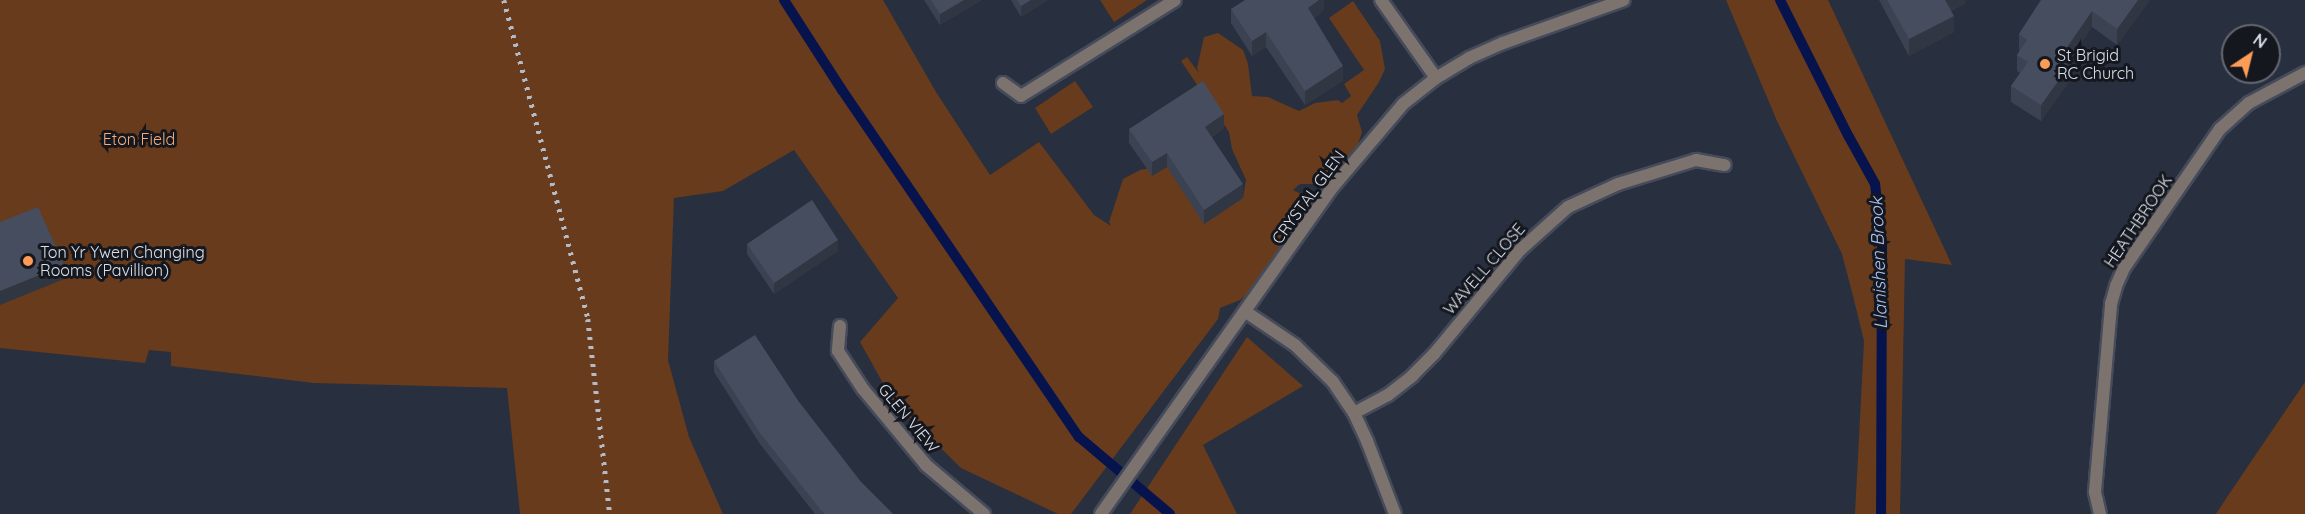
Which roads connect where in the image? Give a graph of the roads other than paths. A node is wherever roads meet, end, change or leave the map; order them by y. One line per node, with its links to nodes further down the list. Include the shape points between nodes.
1 (1175, 0): 6 (street, via 1021,96)
2 (1381, 0): 5 (street)
3 (1624, 0): 5 (street, CRYSTAL GLEN, via 1503,43)
4 (2305, 73): 14 (street, HEATHBROOK, via 2249,103 2220,129 2124,268 2111,304 2095,492)
5 (1436, 78): 8 (street, CRYSTAL GLEN, via 1403,104 1331,189)
6 (1003, 83)
7 (1725, 165): 10 (street, WAVELL CLOSE, via 1696,159 1618,184 1568,207 1520,250 1412,376 1388,395)
8 (1246, 312): 10 (street, via 1316,363); 12 (street, CRYSTAL GLEN)
9 (840, 326): 11 (street, GLEN VIEW, via 838,351 863,389 926,465)
10 (1354, 413): 13 (street)
11 (984, 514)
12 (1101, 514)
13 (1395, 514)
14 (2100, 514)

